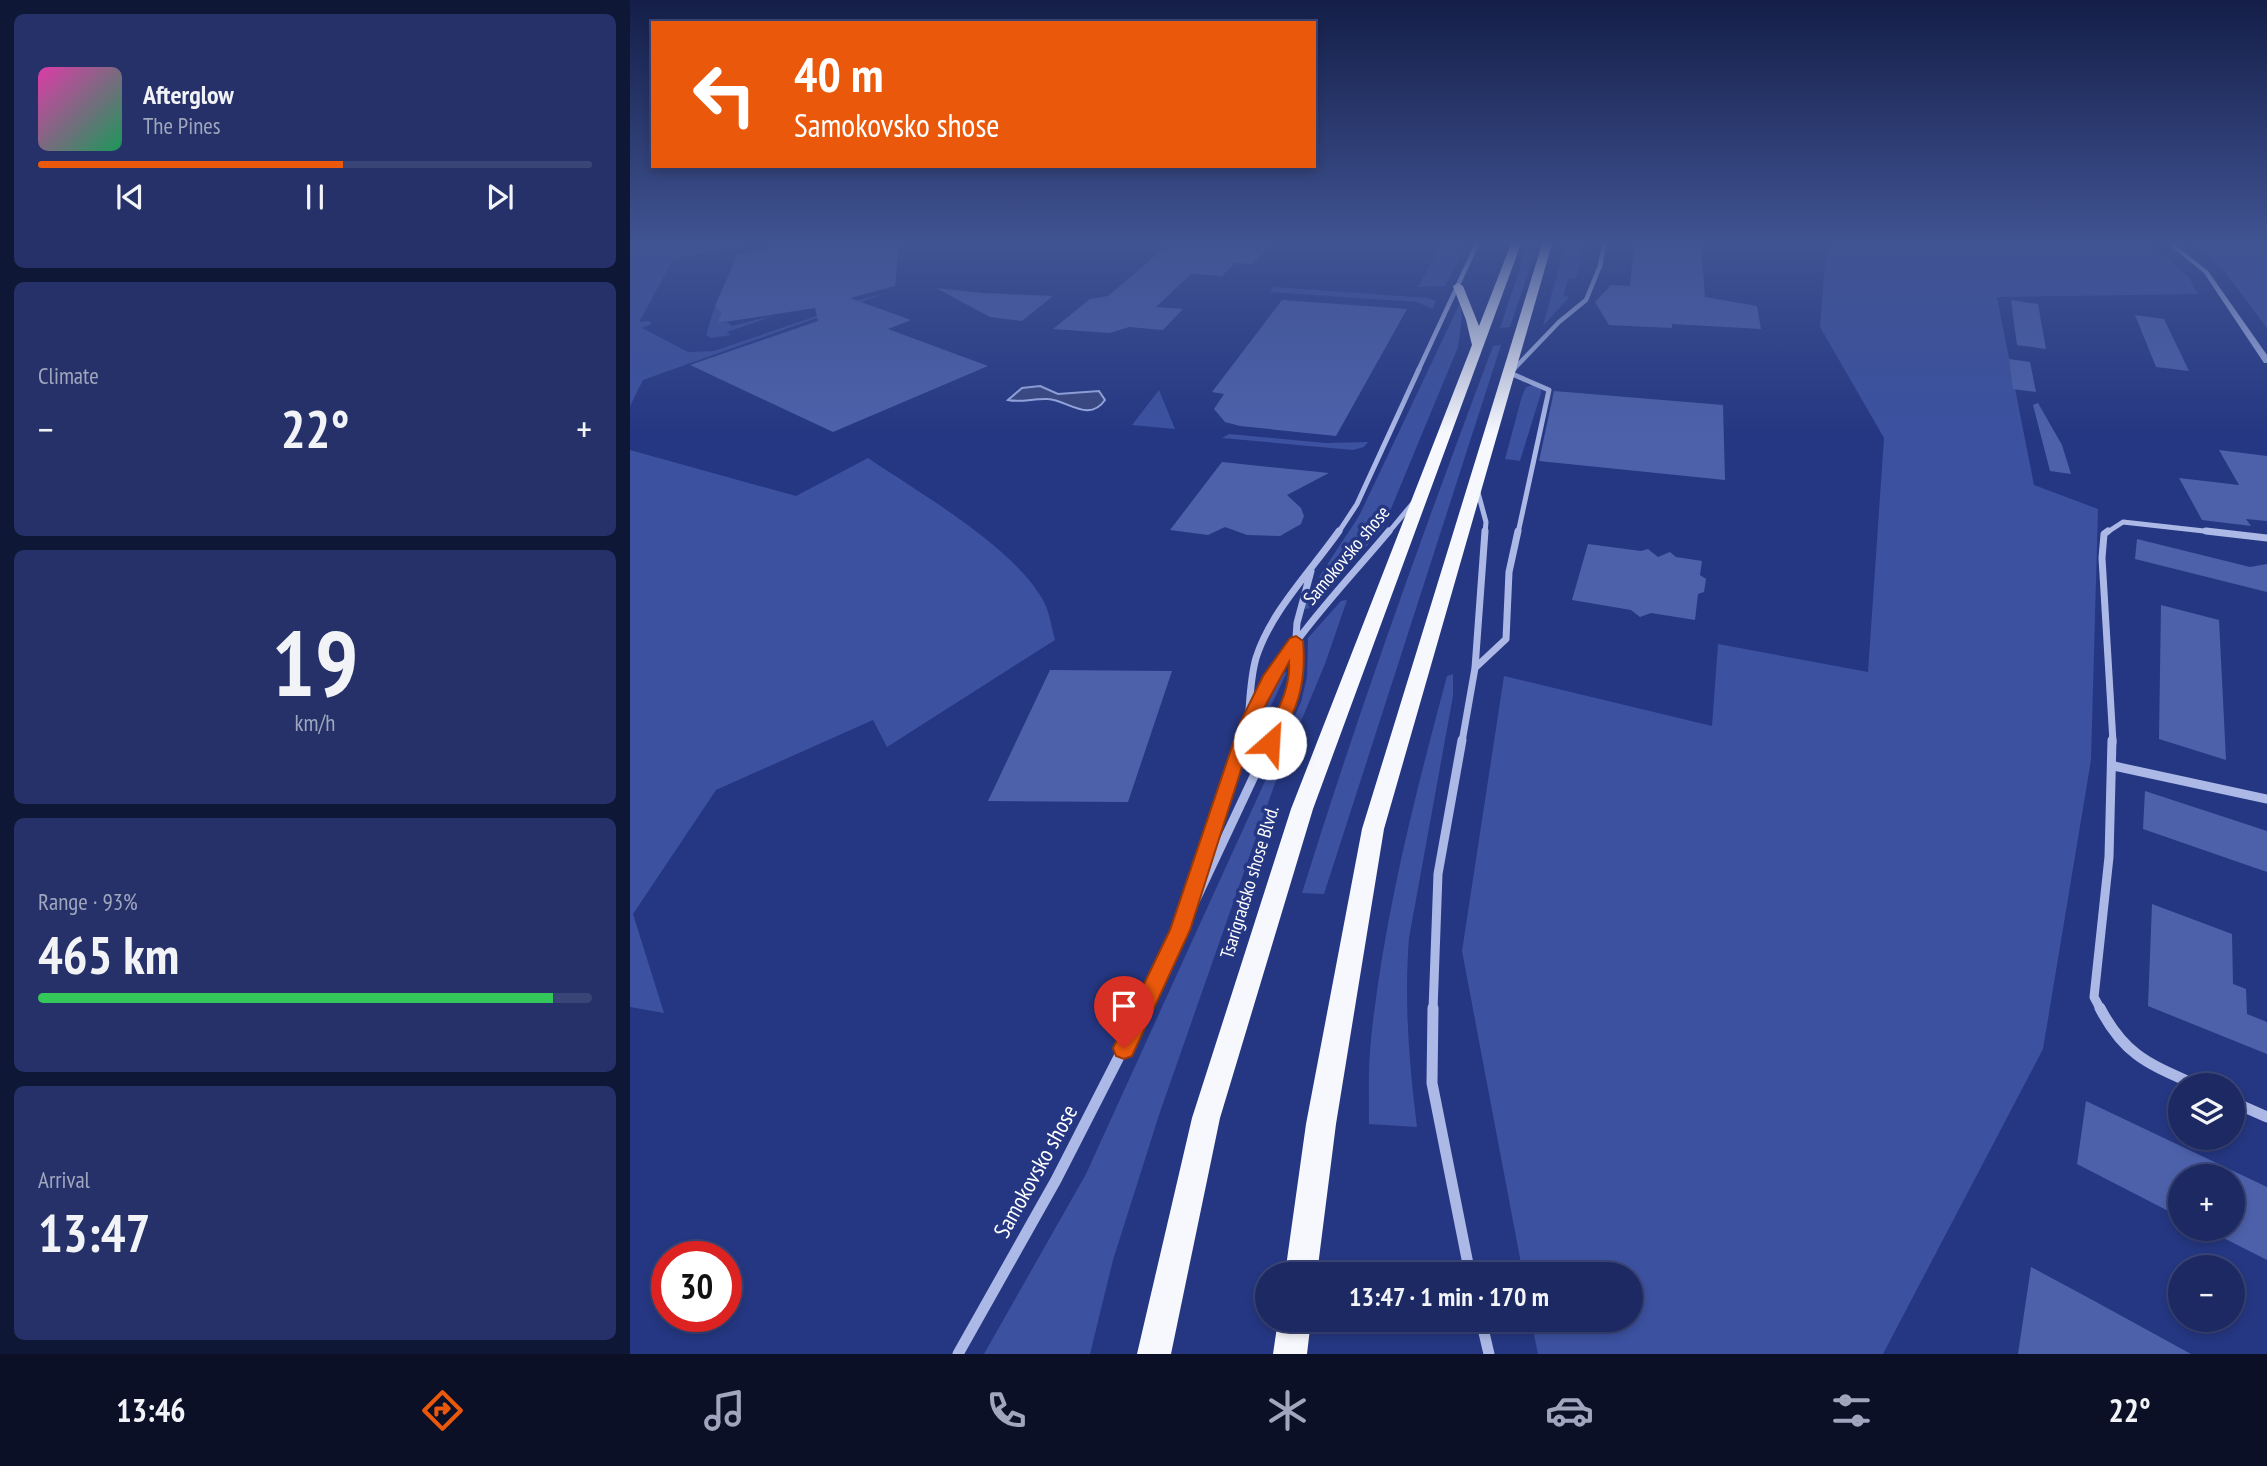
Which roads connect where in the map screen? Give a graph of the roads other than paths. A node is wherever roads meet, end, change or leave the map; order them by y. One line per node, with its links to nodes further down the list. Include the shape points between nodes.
1 (1448, 307): 13 (street, via 1357,505)
2 (1467, 307): 7 (highway)
3 (1492, 307): 7 (highway, Tsarigradsko shose Blvd.)
4 (1529, 307): 9 (highway)
5 (1577, 307): 9 (street)
6 (2230, 307): 8 (street)
7 (1477, 346): 11 (highway, Tsarigradsko shose Blvd.)
8 (2267, 361)
9 (1510, 373): 10 (highway); 15 (street, via 1549,390 1509,572 1506,639)
10 (1476, 485): 15 (street, via 1486,522); 23 (highway, via 1373,829 1321,1124)
11 (1423, 492): 14 (street, Samokovsko shose); 28 (highway, Tsarigradsko shose Blvd., via 1302,809 1206,1118)
12 (2267, 538): 17 (street, via 2123,522 2104,534)
13 (1311, 571): 14 (street); 16 (street, via 1260,649 1251,681)
14 (1296, 641): 16 (street, Samokovsko shose, via 1271,676); 19 (street, Samokovsko shose, via 1298,673 1292,696)
15 (1475, 668): 24 (street, via 1438,874 1433,945 1432,1083)
16 (1248, 723): 19 (street, Samokovsko shose)
17 (2114, 766): 18 (street); 20 (street, via 2094,997 2110,1027 2141,1060)
18 (2267, 799)
19 (1180, 930): 27 (street, Samokovsko shose, via 1056,1180)
20 (2170, 1073)
21 (2245, 1107): 22 (street)
22 (2267, 1117)
23 (1303, 1262)
24 (1468, 1262)
25 (1293, 1332): 29 (highway)
26 (1484, 1332): 30 (street)
27 (958, 1354)
28 (1154, 1354)
29 (1290, 1354)
30 (1489, 1354)

